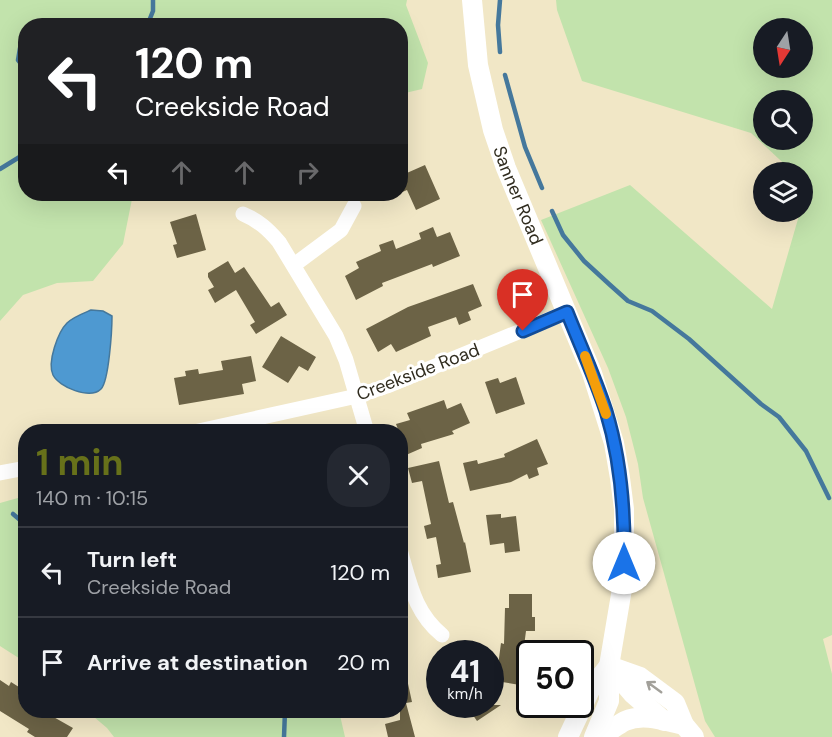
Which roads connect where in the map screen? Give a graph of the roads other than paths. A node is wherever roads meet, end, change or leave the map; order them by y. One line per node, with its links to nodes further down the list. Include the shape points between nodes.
1 (472, 0): 5 (main road, Sanner Road, via 478,65 493,130)
2 (354, 206): 4 (street, via 341,230)
3 (243, 214): 4 (street, via 268,229)
4 (294, 265): 6 (street, via 336,336)
5 (567, 312): 6 (street, Creekside Road, via 418,375); 13 (main road, Sanner Road, via 606,413 624,509 624,577)
6 (357, 396): 7 (street, Creekside Road); 8 (street)
7 (230, 424)
8 (365, 424)
9 (18, 470): 10 (street)
10 (0, 473)
11 (408, 575): 12 (street, via 419,609)
12 (442, 635)
13 (609, 666): 14 (main road, via 633,694); 15 (main road, one-way to 13, via 675,704 657,688); 16 (main road, via 590,690); 17 (main road, Sanner Road, via 609,701)
14 (664, 720): 15 (main road); 18 (main road, via 636,718)
15 (689, 731)
16 (568, 737)
17 (594, 737)
18 (600, 737)

